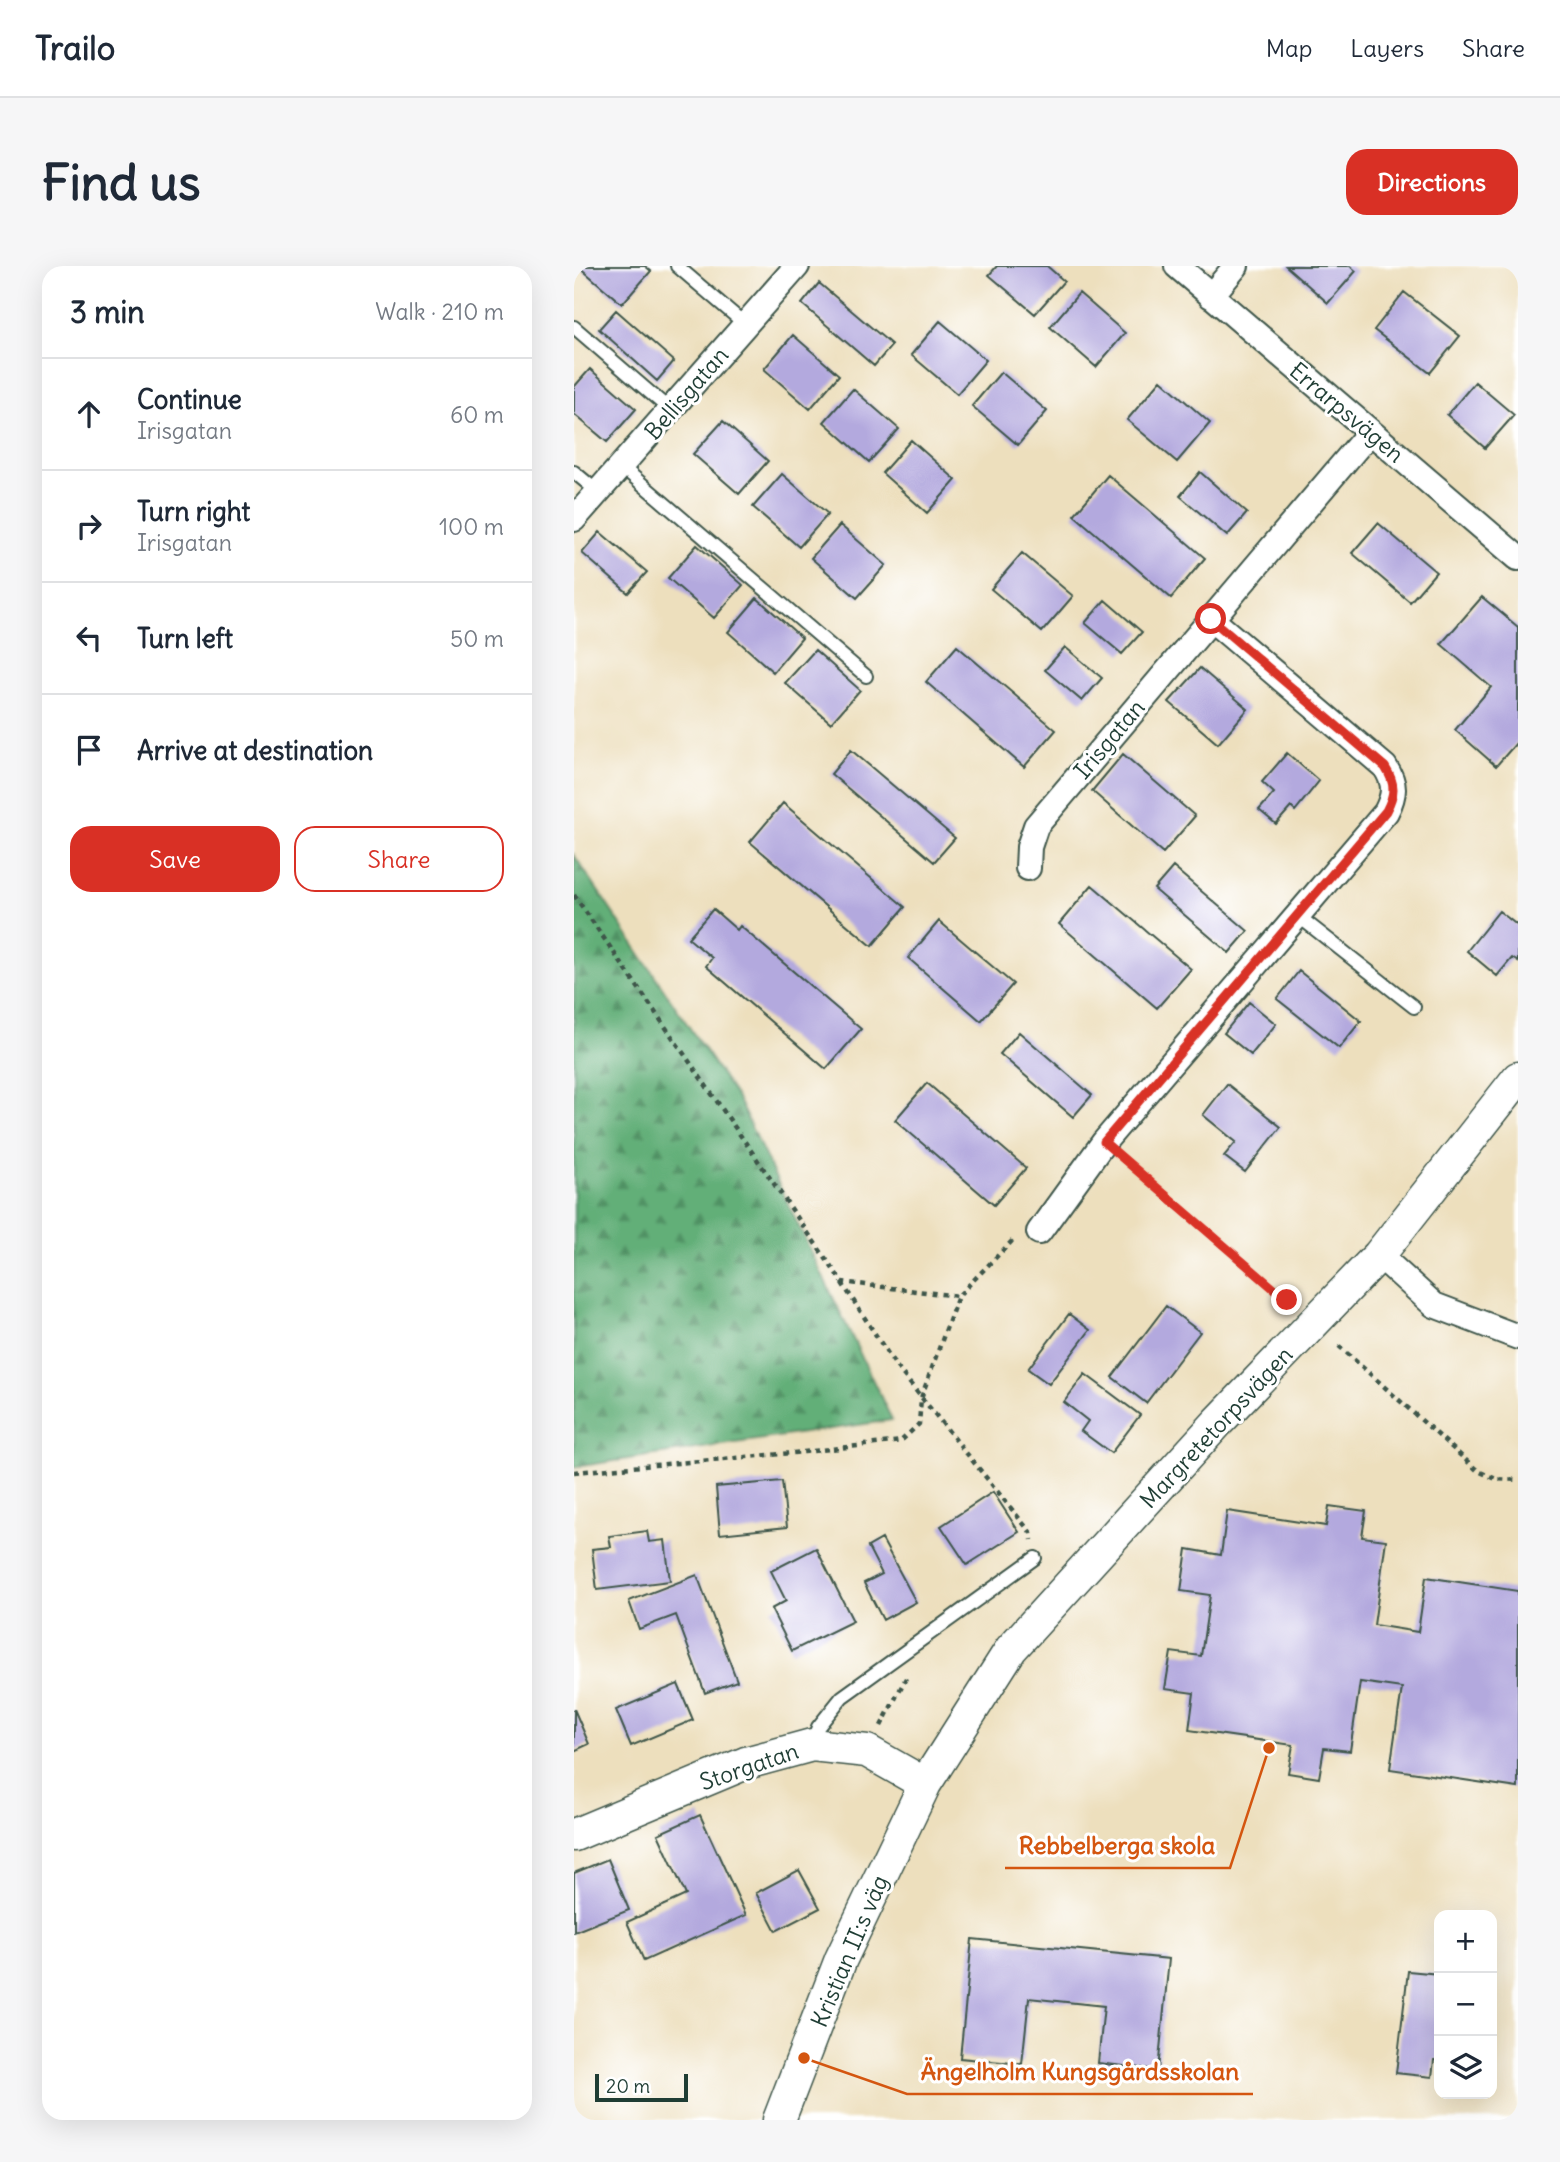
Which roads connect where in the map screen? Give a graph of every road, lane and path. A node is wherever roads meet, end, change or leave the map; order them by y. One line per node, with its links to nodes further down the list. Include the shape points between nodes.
1 (677, 266): 6 (lane)
2 (797, 266): 6 (street, Bellisgatan)
3 (1177, 266): 5 (street, Errarpsvägen)
4 (1236, 266): 5 (street)
5 (1211, 296): 9 (street, Errarpsvägen)
6 (746, 325): 8 (street, Bellisgatan)
7 (574, 327): 8 (lane)
8 (670, 410): 10 (street, Bellisgatan)
9 (1370, 432): 14 (street, Errarpsvägen); 15 (street, Irisgatan)
10 (621, 466): 12 (street, Bellisgatan); 16 (lane)
11 (574, 472): 12 (lane)
12 (598, 492): 13 (street, Bellisgatan)
13 (574, 519)
14 (1518, 558)
15 (1211, 619): 17 (street, Irisgatan, via 1036,826); 19 (street, via 1385,767 1393,779 1386,811)
16 (866, 676)
17 (1028, 868)
18 (574, 895): 25 (path)
19 (1297, 915): 20 (lane); 22 (street)
20 (1414, 1007)
21 (1518, 1077): 24 (street, Margretetorpsvägen)
22 (1104, 1142): 23 (street); 27 (path)
23 (1039, 1232): 26 (path, via 1017,1236)
24 (1379, 1255): 28 (street, via 1434,1305); 37 (street, Margretetorpsvägen, via 1218,1422 1011,1649)
25 (842, 1282): 26 (path); 30 (path)
26 (958, 1296): 30 (path)
27 (1287, 1300)
28 (1518, 1337)
29 (1339, 1346): 32 (path, via 1478,1471 1496,1479)
30 (921, 1398): 31 (path, via 919,1424 901,1441); 33 (path, via 1031,1533)
31 (574, 1472)
32 (1518, 1480)
33 (1035, 1558): 34 (lane)
34 (916, 1644): 35 (lane, via 842,1697 818,1727); 36 (path, via 907,1677)
35 (812, 1745): 36 (street, Storgatan); 38 (street, Storgatan, via 746,1763)
36 (867, 1751): 37 (street, Storgatan)
37 (925, 1784): 39 (street, Kristian II:s väg, via 841,1959)
38 (574, 1835)
39 (779, 2120)

